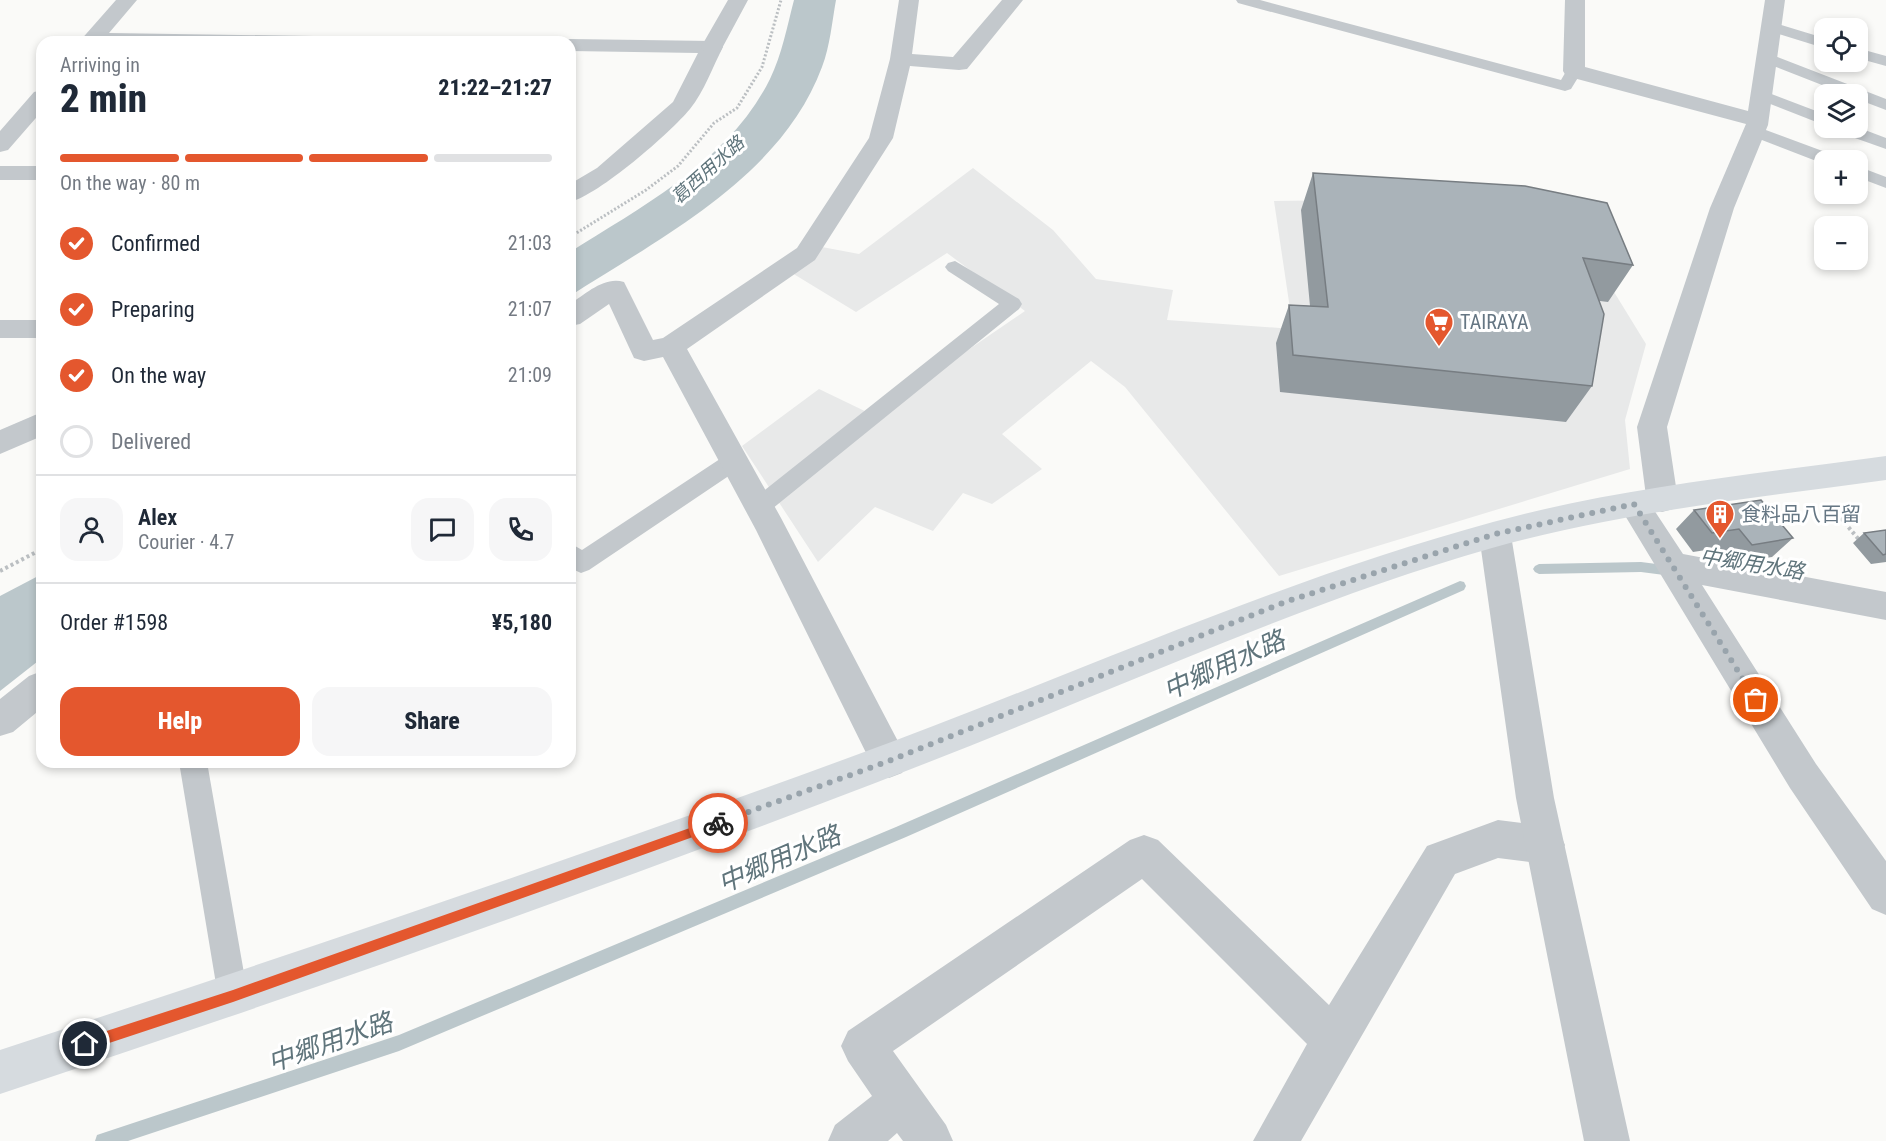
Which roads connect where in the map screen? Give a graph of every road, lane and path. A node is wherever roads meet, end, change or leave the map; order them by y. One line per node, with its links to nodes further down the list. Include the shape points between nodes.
1 (127, 0): 9 (street)
2 (738, 0): 12 (street)
3 (909, 0): 15 (street)
4 (1013, 0): 15 (street, via 959,64)
5 (1243, 0): 17 (lane, via 1565,86)
6 (1575, 0): 17 (street)
7 (1775, 0): 8 (street)
8 (1771, 27): 10 (lane); 14 (street)
9 (95, 36)
10 (1814, 40)
11 (576, 45): 12 (street)
12 (712, 47): 29 (street, via 682,105)
13 (1868, 56): 16 (lane)
14 (1767, 58): 19 (lane); 20 (street)
15 (901, 59): 37 (street, via 881,138 806,254)
16 (1886, 62)
17 (1574, 70): 20 (street)
18 (36, 104): 24 (street)
19 (1886, 105)
20 (1758, 115): 21 (lane); 25 (lane); 42 (street, via 1722,208 1652,427)
21 (1814, 119)
22 (1868, 137): 23 (lane)
23 (1886, 144)
24 (0, 145)
25 (1814, 150)
26 (0, 173): 27 (street)
27 (36, 173)
28 (576, 173): 29 (street)
29 (606, 173): 32 (street)
30 (1868, 176): 31 (lane)
31 (1886, 183)
32 (576, 191)
33 (955, 267): 43 (lane, via 1012,304)
34 (576, 313): 37 (street, via 615,288 644,351)
35 (0, 329): 36 (street)
36 (36, 329)
37 (671, 346): 40 (street)
38 (36, 426): 39 (street)
39 (0, 443)
40 (734, 461): 43 (street); 48 (lane, via 580,563)
41 (1886, 468): 42 (main road)
42 (1648, 502): 45 (main road); 49 (street)
43 (759, 507): 54 (street)
44 (1832, 508): 46 (path)
45 (1495, 534): 54 (main road, via 1285,602); 56 (street)
46 (1862, 543)
47 (36, 552): 50 (path)
48 (576, 559)
49 (1673, 567): 51 (street); 57 (street, via 1803,776)
50 (0, 571)
51 (1886, 606)
52 (36, 692): 53 (street)
53 (0, 720)
54 (889, 761): 58 (main road)
55 (194, 768): 58 (lane)
56 (1545, 845): 59 (street, via 1498,839 1441,860); 65 (street)
57 (1886, 896)
58 (233, 996): 60 (main road)
59 (1334, 1039): 61 (street, via 1143,854 863,1046); 64 (street)
60 (0, 1072)
61 (902, 1101): 62 (street); 63 (street)
62 (850, 1141)
63 (930, 1141)
64 (1275, 1141)
65 (1606, 1141)

